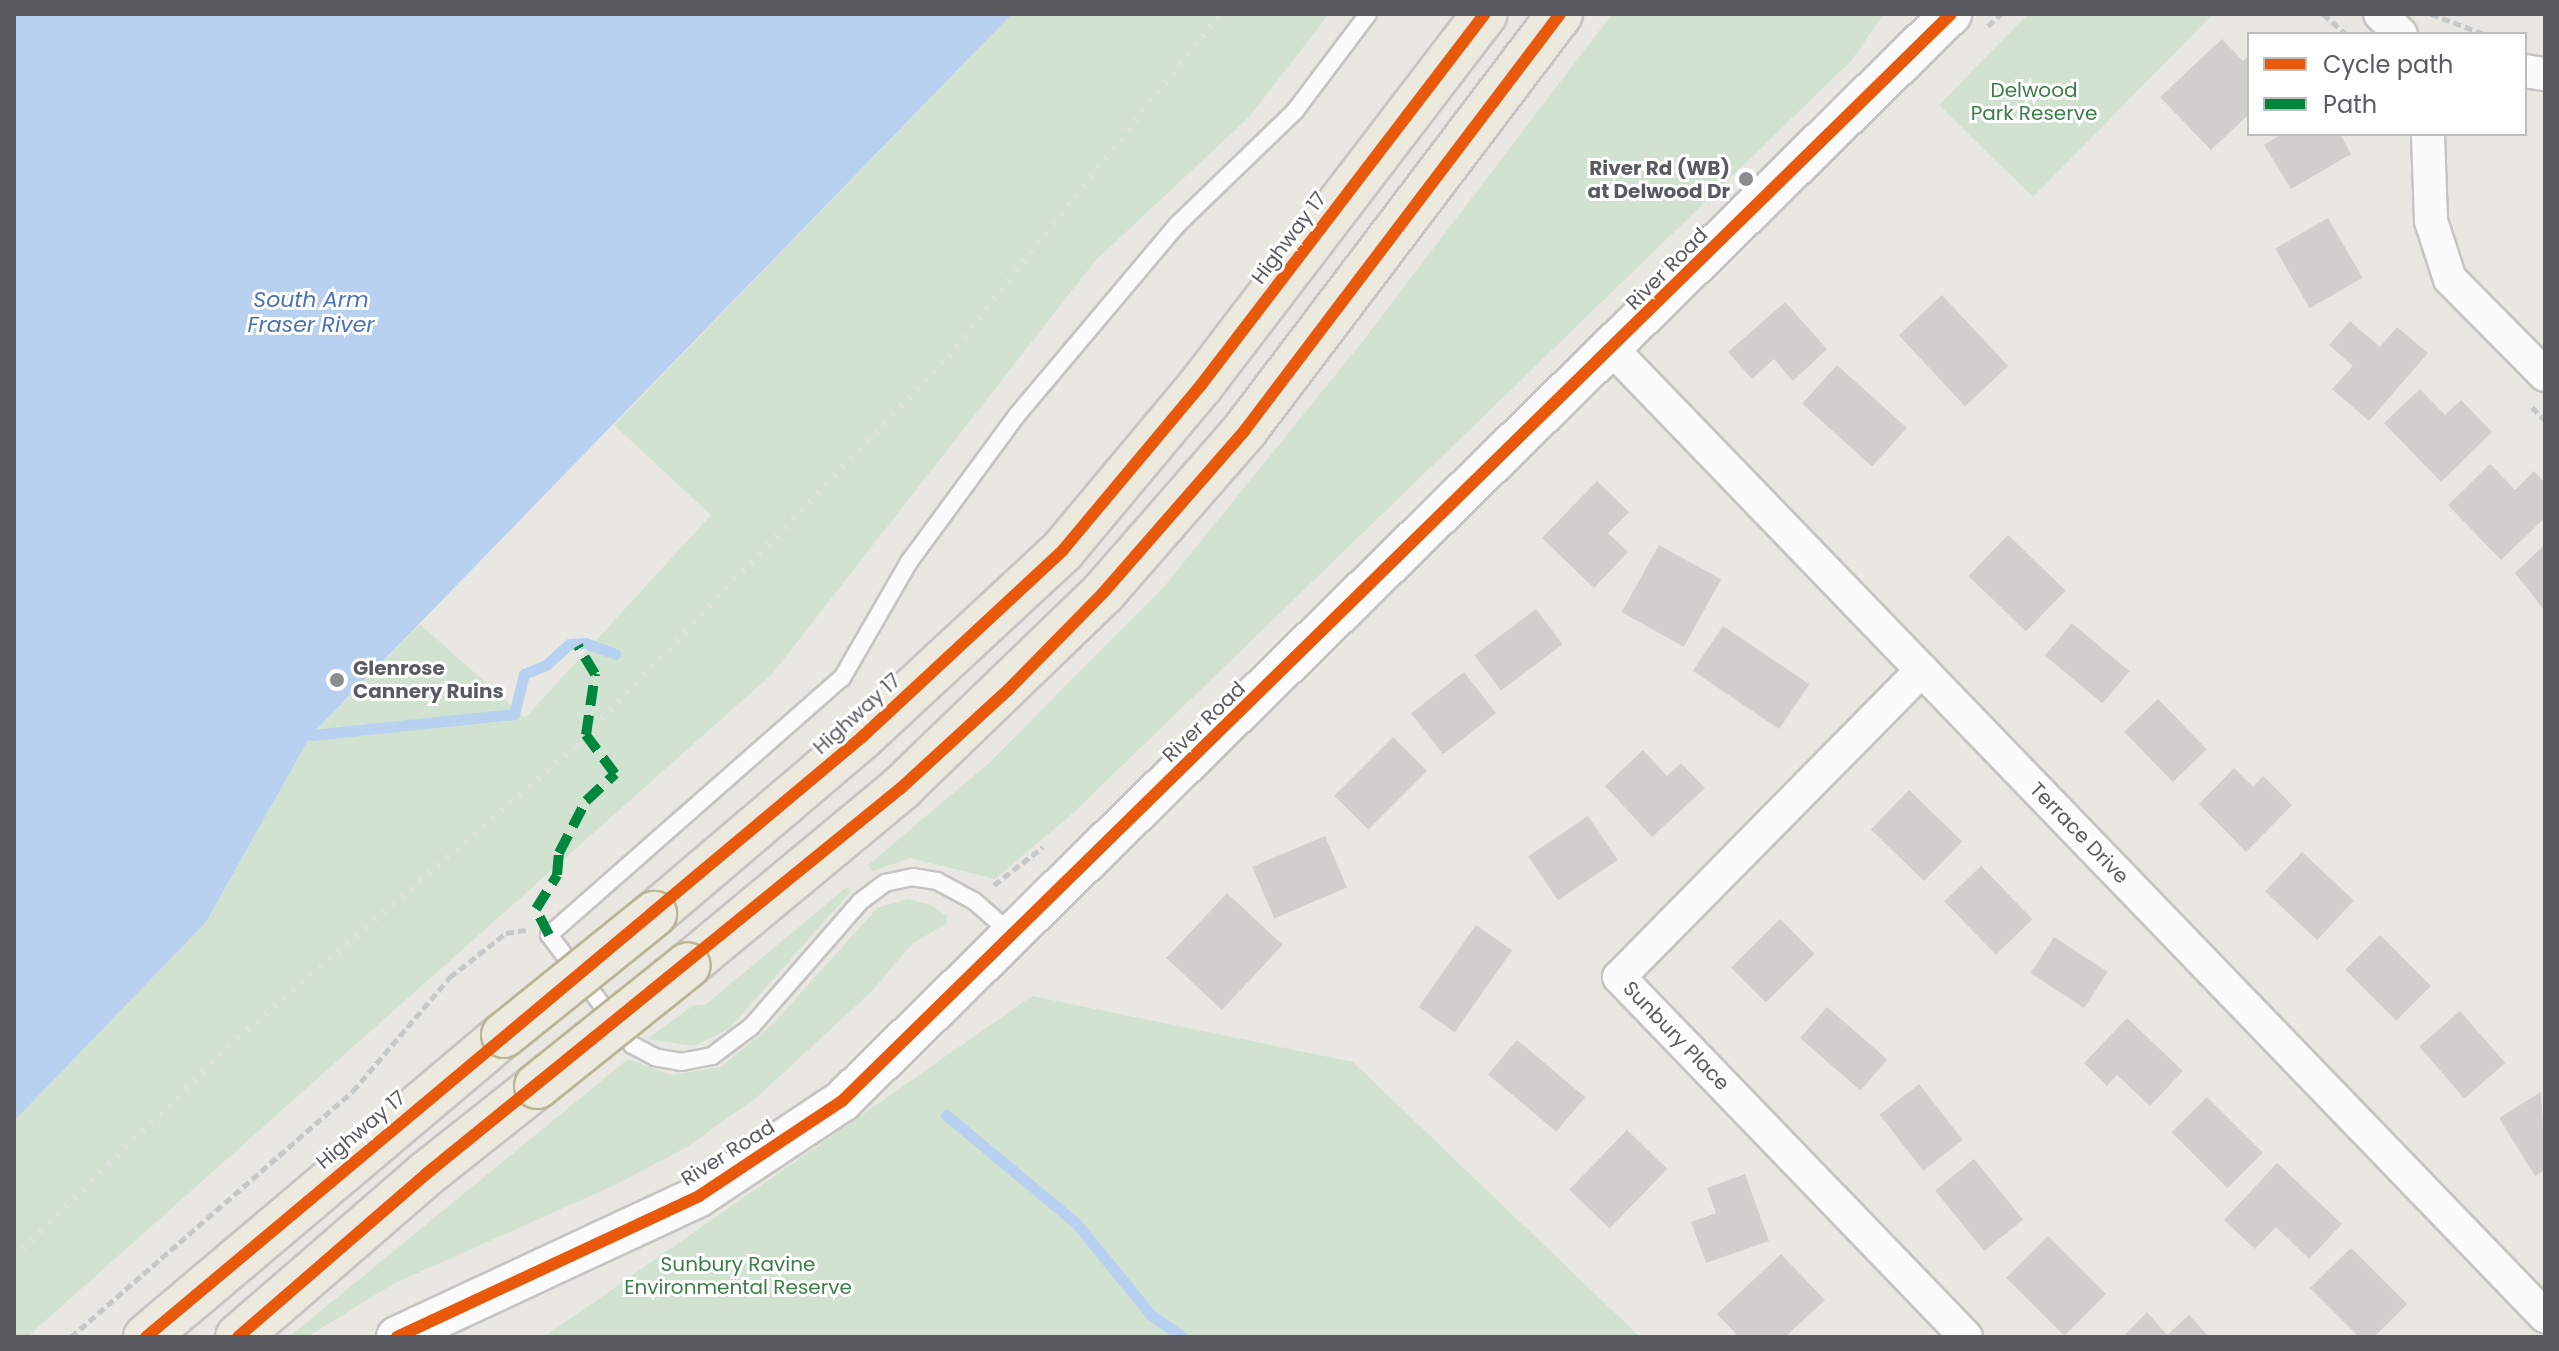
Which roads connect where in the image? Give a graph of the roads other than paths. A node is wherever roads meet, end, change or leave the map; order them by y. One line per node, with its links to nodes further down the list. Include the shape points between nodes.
1 (1368, 14): 11 (lane, via 1295,111 1178,224 1017,415 909,562 842,678 549,935 632,1045 682,1062 712,1056 752,1026 860,902 885,883 913,877 937,881 974,901)
2 (1485, 14): 13 (highway, Highway 17, bridge, via 1201,385 1063,550 862,737)
3 (1560, 14): 14 (highway, bridge, via 1245,430 1103,593 901,788 426,1174)
4 (1951, 14): 8 (street, River Road)
5 (2380, 14): 6 (street)
6 (2399, 32)
7 (2428, 136): 9 (street, via 2431,221 2450,279)
8 (1612, 349): 10 (street, Terrace Drive); 11 (street, River Road)
9 (2545, 375)
10 (1922, 670): 12 (street, Terrace Drive); 16 (street, Sunbury Place, via 1619,977)
11 (1014, 936): 15 (street, River Road, via 842,1101 776,1148 699,1196)
12 (2545, 1316)
13 (146, 1337)
14 (238, 1337)
15 (397, 1337)
16 (1966, 1337)

